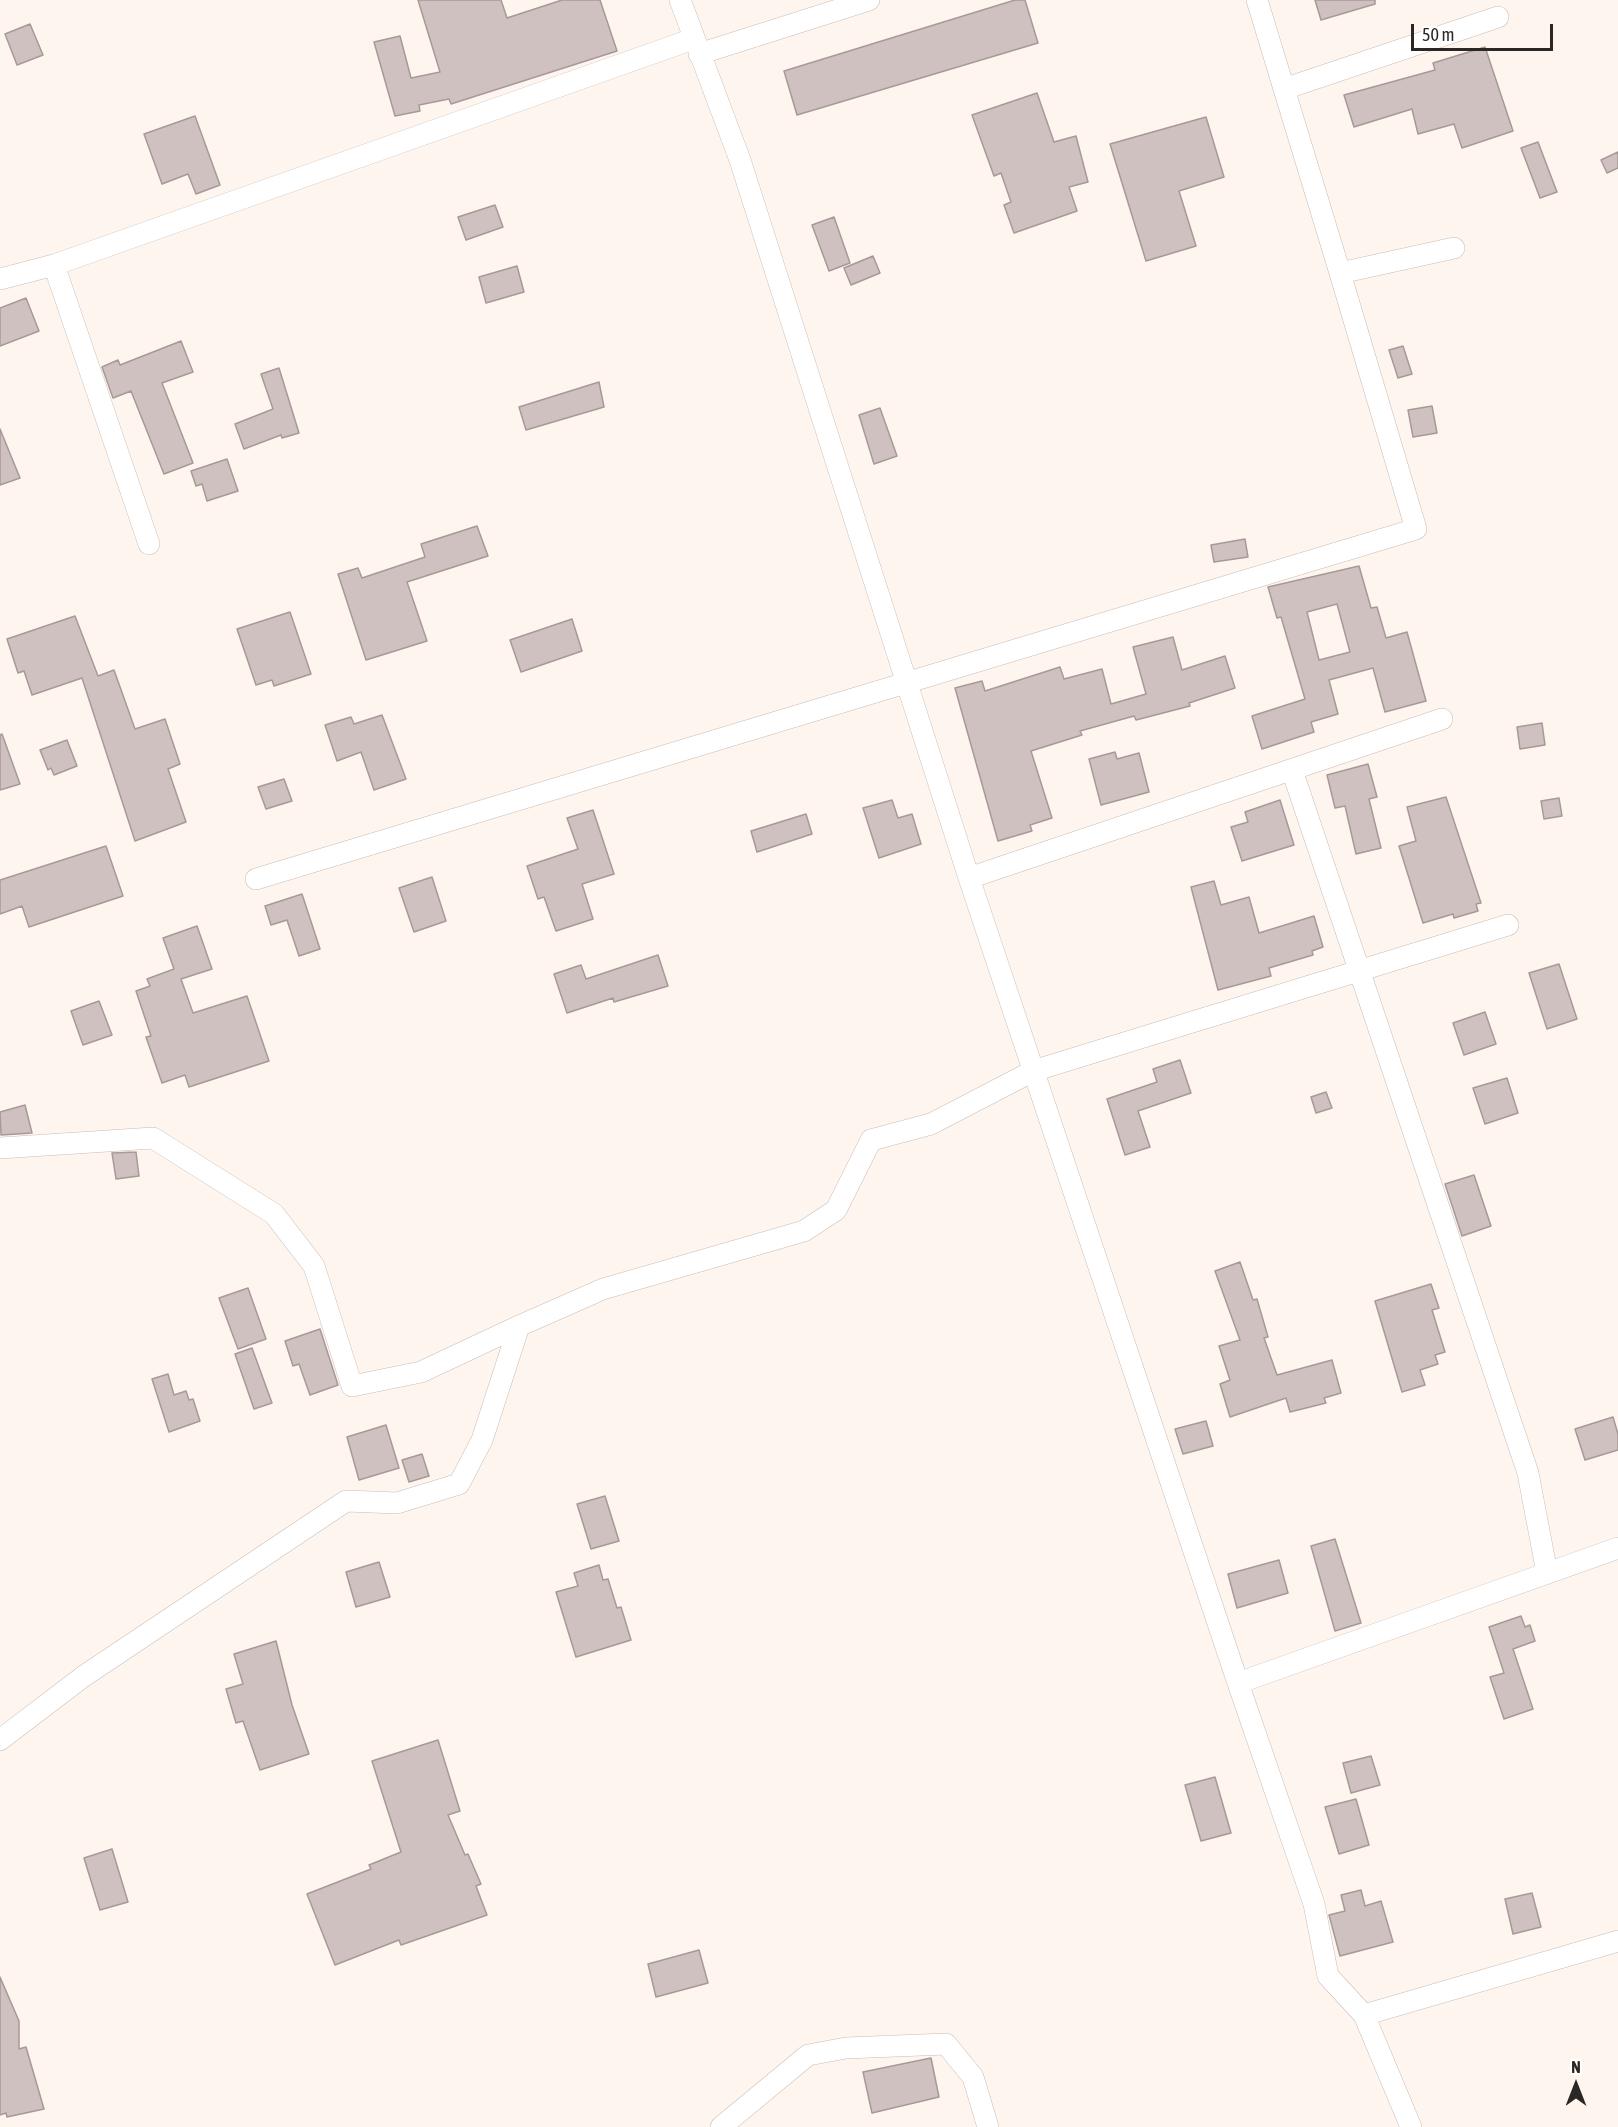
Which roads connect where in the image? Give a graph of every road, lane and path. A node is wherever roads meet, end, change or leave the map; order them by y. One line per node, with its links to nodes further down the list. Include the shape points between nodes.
1 (680, 0): 5 (street)
2 (869, 0): 5 (street)
3 (1257, 0): 6 (street)
4 (1498, 17): 6 (street)
5 (696, 46): 8 (street); 12 (street, via 740,160)
6 (1284, 89): 9 (street)
7 (1454, 248): 9 (street)
8 (54, 265): 10 (street); 11 (street)
9 (1340, 273): 12 (street, via 1416,529)
10 (0, 279)
11 (149, 544)
12 (908, 684): 15 (street); 16 (street)
13 (1442, 719): 14 (street)
14 (1292, 770): 15 (street); 18 (street)
15 (969, 878): 19 (street)
16 (256, 879)
17 (1508, 925): 18 (street)
18 (1358, 971): 19 (street); 23 (street, via 1528,1473)
19 (1033, 1071): 21 (street, via 931,1124 871,1140 836,1210 804,1231 603,1289); 24 (street)
20 (0, 1148): 21 (street, via 153,1138 274,1214 314,1266 352,1386 422,1372)
21 (519, 1326): 25 (street, via 482,1440 459,1484 397,1503 346,1501 84,1676)
22 (1618, 1548): 23 (street)
23 (1547, 1573): 24 (street)
24 (1238, 1683): 27 (street, via 1314,1904 1328,1976)
25 (2, 1736)
26 (1618, 1941): 27 (street)
27 (1364, 2015): 30 (street)
28 (721, 2127): 29 (street, via 808,2055 846,2048 946,2044 973,2077)
29 (988, 2127)
30 (1411, 2127)

